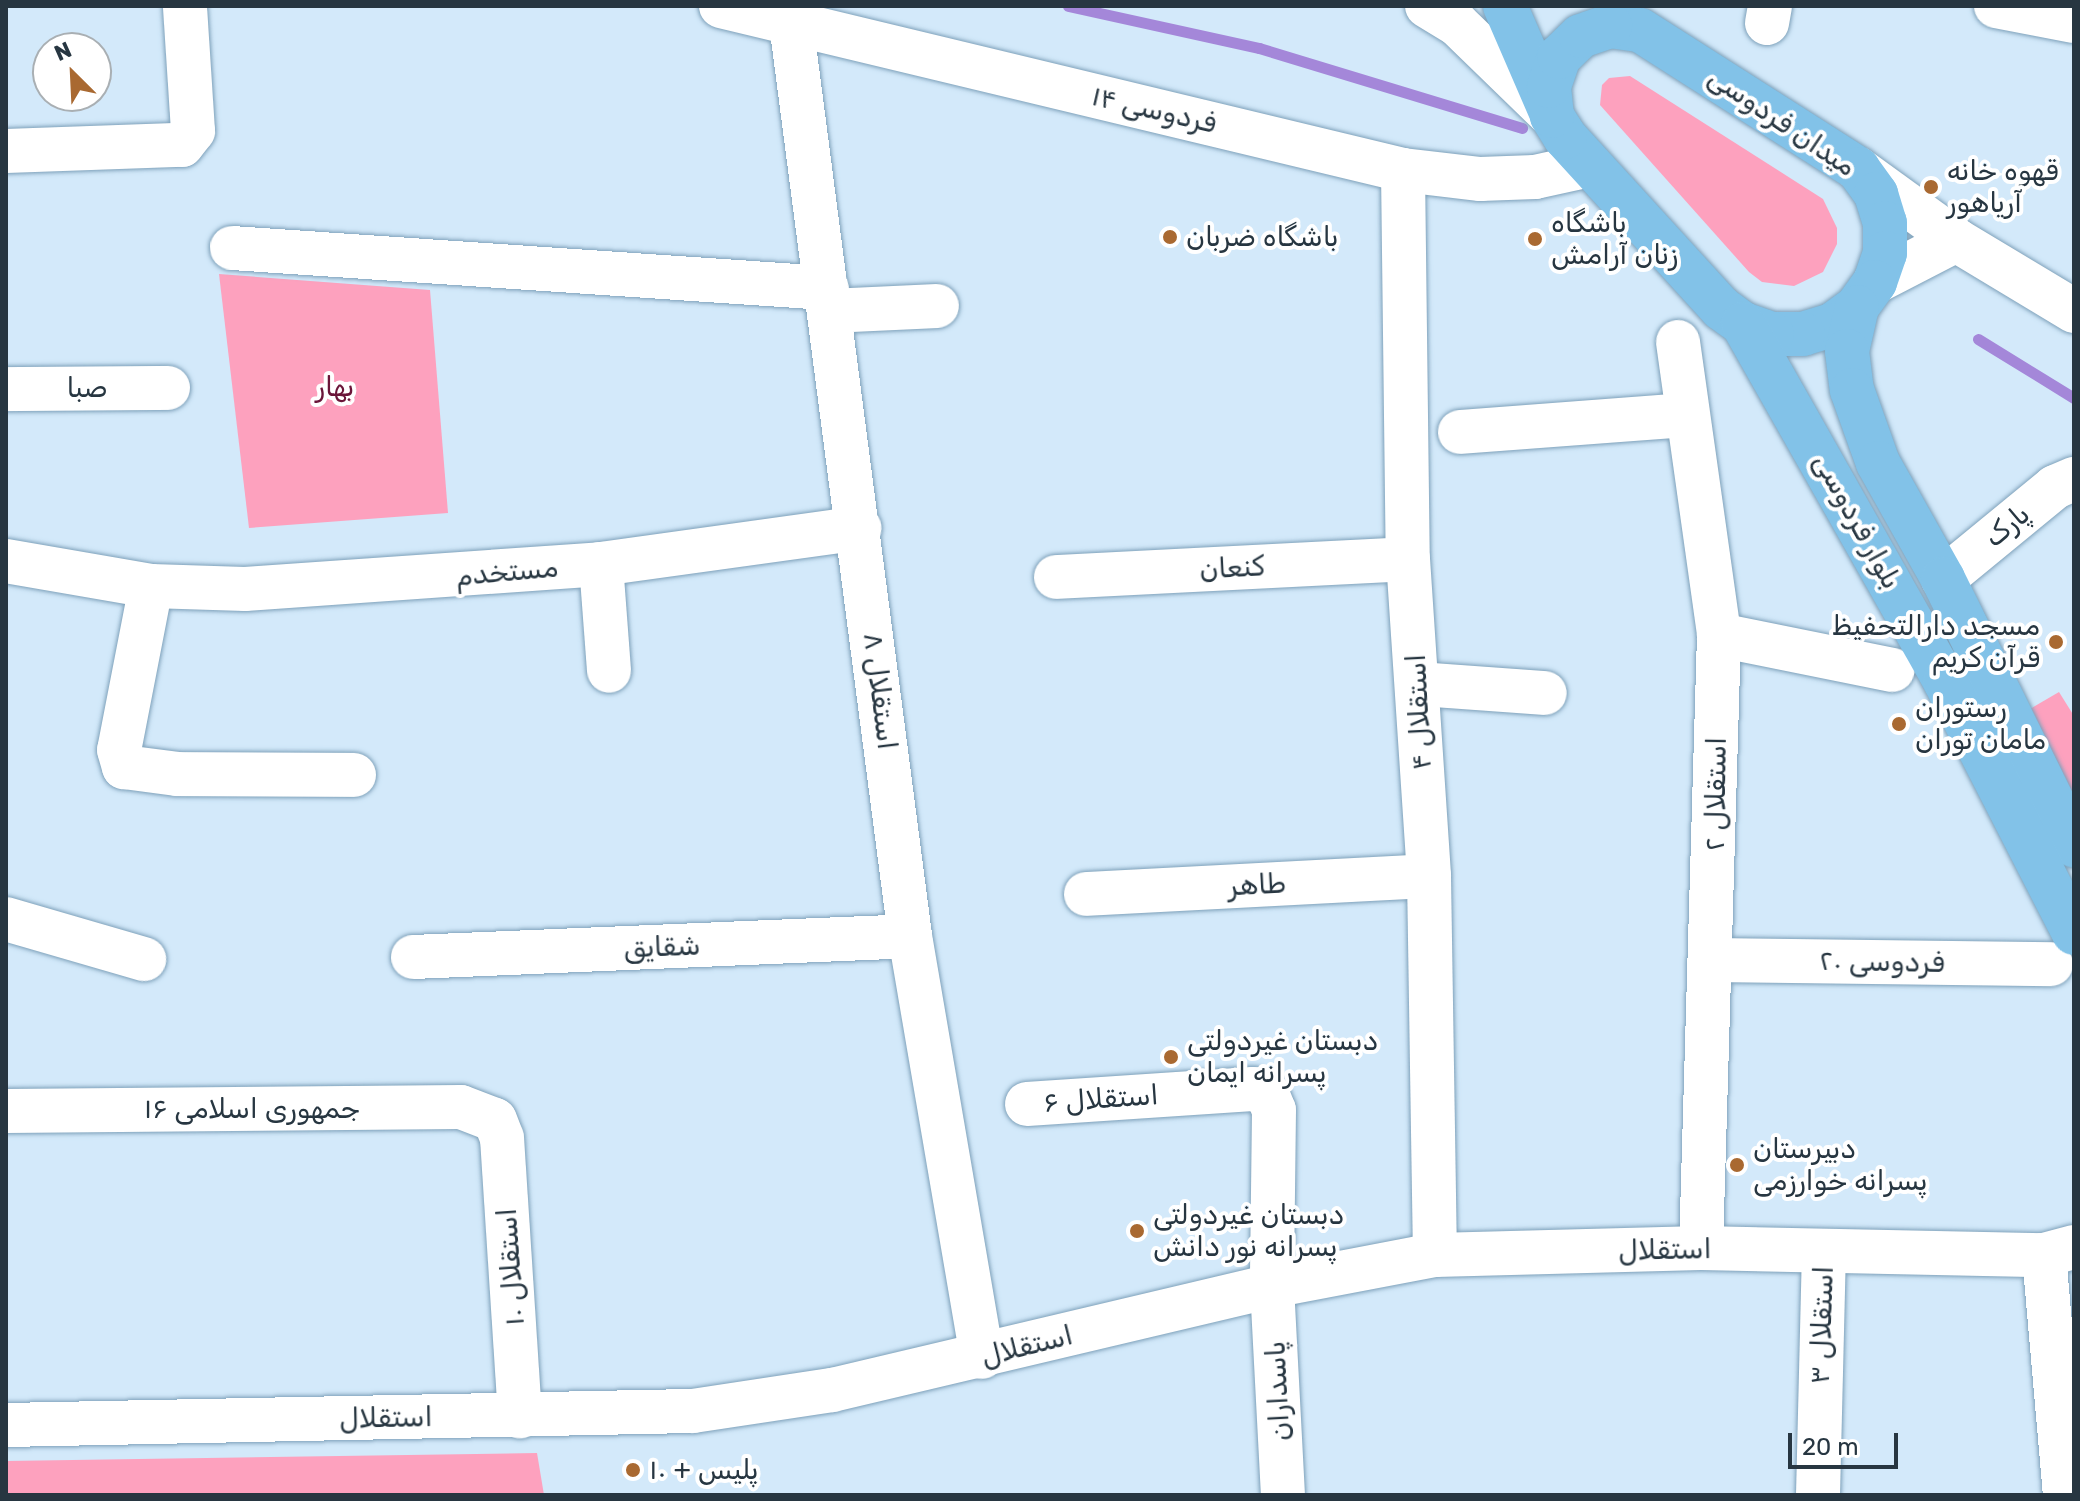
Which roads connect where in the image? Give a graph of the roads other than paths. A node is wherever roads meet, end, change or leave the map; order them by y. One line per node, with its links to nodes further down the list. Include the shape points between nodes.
1 (185, 6): 10 (street, via 193,131 182,145)
2 (721, 6): 8 (street, فردوسی ۱۴)
3 (1427, 6): 9 (street, via 1457,24)
4 (1505, 6): 9 (main road)
5 (1996, 6): 7 (street)
6 (1631, 18): 9 (main road, میدان فردوسی, via 1581,36 1559,57 1549,86); 12 (main road, میدان فردوسی)
7 (2074, 21)
8 (791, 23): 13 (street, فردوسی ۱۴); 17 (street, استقلال ۸)
9 (1552, 116): 11 (main road)
10 (6, 151)
11 (1590, 165): 13 (street, فردوسی ۱۴, via 1521,178); 20 (main road, via 1721,308)
12 (1858, 169): 14 (street); 16 (main road, میدان فردوسی, via 1876,194 1885,223 1885,253)
13 (1403, 170): 28 (street, استقلال ۴)
14 (1956, 240): 16 (street); 19 (street)
15 (232, 248): 17 (street)
16 (1866, 295): 20 (main road, via 1832,325 1803,334 1772,334); 32 (main road, بلوار فردوسی, via 1847,351 1852,390 1878,463)
17 (829, 299): 18 (street); 27 (street, استقلال ۸)
18 (937, 306)
19 (2074, 311)
20 (1743, 324): 45 (main road, بلوار فردوسی, via 1948,687)
21 (1678, 342): 24 (street, استقلال ۲)
22 (168, 388): 23 (street, صبا)
23 (6, 389)
24 (1687, 415): 25 (street); 34 (street, استقلال ۲)
25 (1460, 432)
26 (2074, 479): 32 (street, پارک, via 2055,487)
27 (860, 528): 30 (street, مستخدم); 44 (street, استقلال ۸)
28 (1408, 559): 31 (street, کنعان); 37 (street, استقلال ۴)
29 (6, 561): 33 (street, مستخدم)
30 (601, 564): 33 (street, مستخدم, via 245,589); 36 (street)
31 (1056, 577)
32 (1943, 579): 40 (main road, بلوار فردوسی)
33 (151, 586): 39 (street, via 119,750 124,767 177,774)
34 (1719, 635): 35 (street); 48 (street, استقلال ۲)
35 (1892, 670)
36 (609, 671)
37 (1419, 684): 38 (street); 41 (street, استقلال ۴)
38 (1545, 693)
39 (354, 775)
40 (2074, 845)
41 (1429, 876): 42 (street, طاهر); 54 (street, استقلال ۴)
42 (1086, 894)
43 (6, 919): 47 (street)
44 (910, 936): 46 (street, شقایق); 57 (street, استقلال ۸)
45 (2062, 949): 48 (street, فردوسی ۲۰)
46 (413, 957)
47 (144, 959)
48 (1713, 960): 52 (street, استقلال ۲)
49 (1027, 1104): 56 (street, استقلال ۶, via 1253,1089 1267,1093 1274,1110)
50 (6, 1111): 51 (street, جمهوری اسلامی ۱۶, via 461,1107)
51 (495, 1120): 58 (street, استقلال ۱۰, via 502,1138)
52 (1701, 1248): 53 (street, استقلال); 54 (street, استقلال)
53 (1824, 1252): 55 (street, استقلال); 61 (street, استقلال ۳)
54 (1435, 1255): 56 (street, استقلال)
55 (2064, 1256): 62 (street)
56 (1272, 1286): 57 (street, استقلال); 60 (street, پاسداران)
57 (982, 1357): 58 (street, استقلال, via 832,1390 693,1411)
58 (520, 1416): 59 (street, استقلال)
59 (6, 1425)
60 (1283, 1495)
61 (1818, 1495)
62 (2065, 1495)

